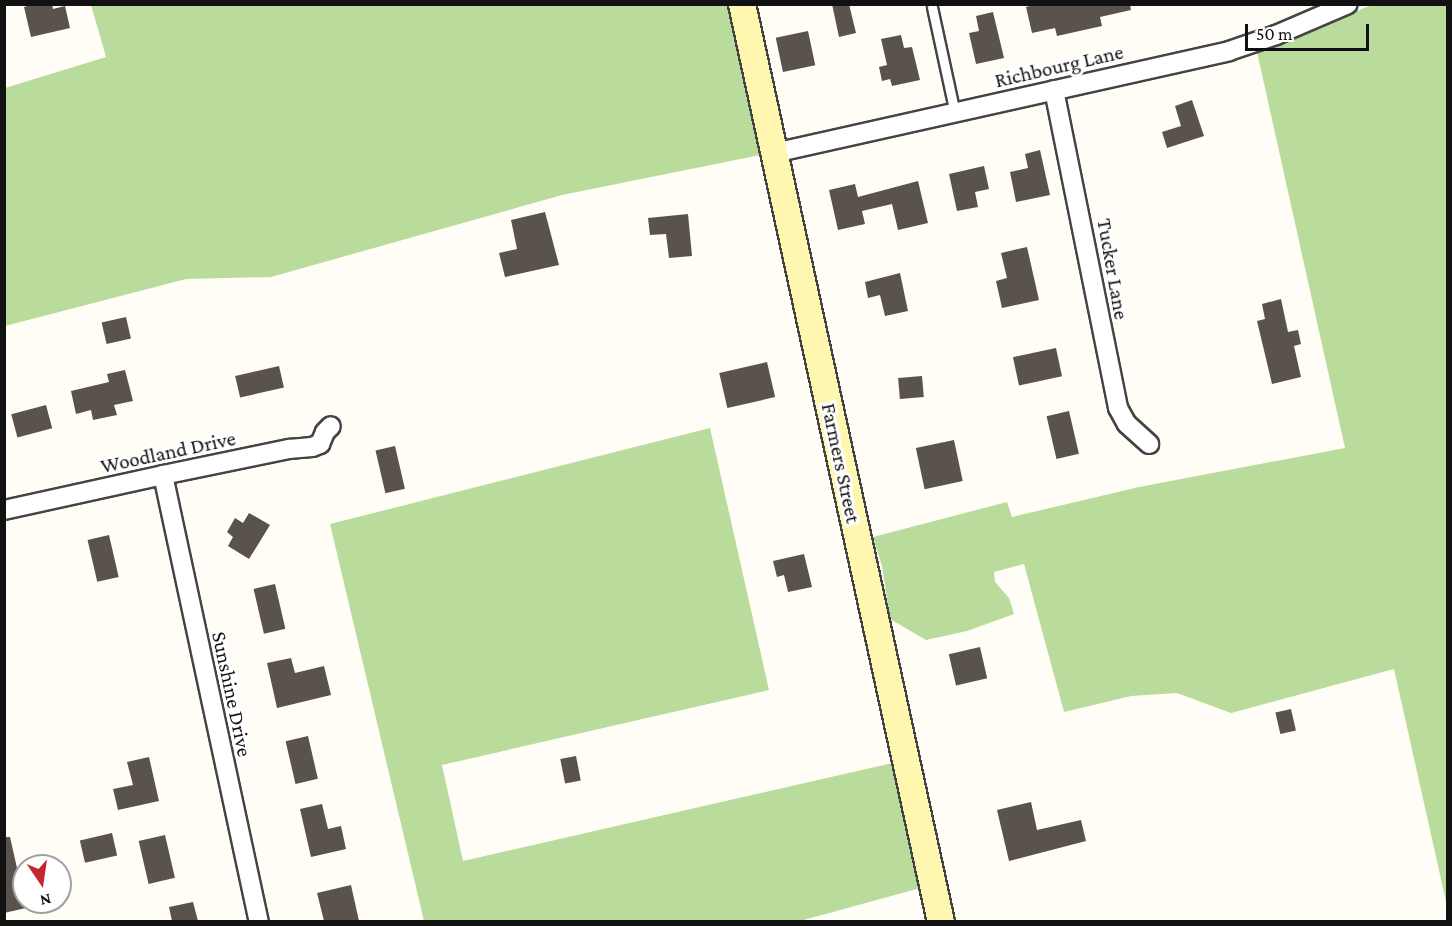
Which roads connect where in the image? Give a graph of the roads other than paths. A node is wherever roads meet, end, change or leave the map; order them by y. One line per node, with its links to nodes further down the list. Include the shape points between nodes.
1 (742, 4): 6 (street, Farmers Street)
2 (1348, 4): 4 (street, Richbourg Lane, via 1229,51)
3 (932, 7): 5 (lane)
4 (1054, 90): 5 (street, Richbourg Lane); 8 (street, Tucker Lane, via 1113,389 1127,424)
5 (955, 114): 6 (street, Richbourg Lane)
6 (774, 153): 12 (street, Farmers Street)
7 (331, 426): 9 (street, Woodland Drive, via 320,444 312,447)
8 (1149, 444)
9 (163, 475): 10 (street, Woodland Drive); 11 (street, Sunshine Drive)
10 (4, 510)
11 (259, 921)
12 (941, 921)

